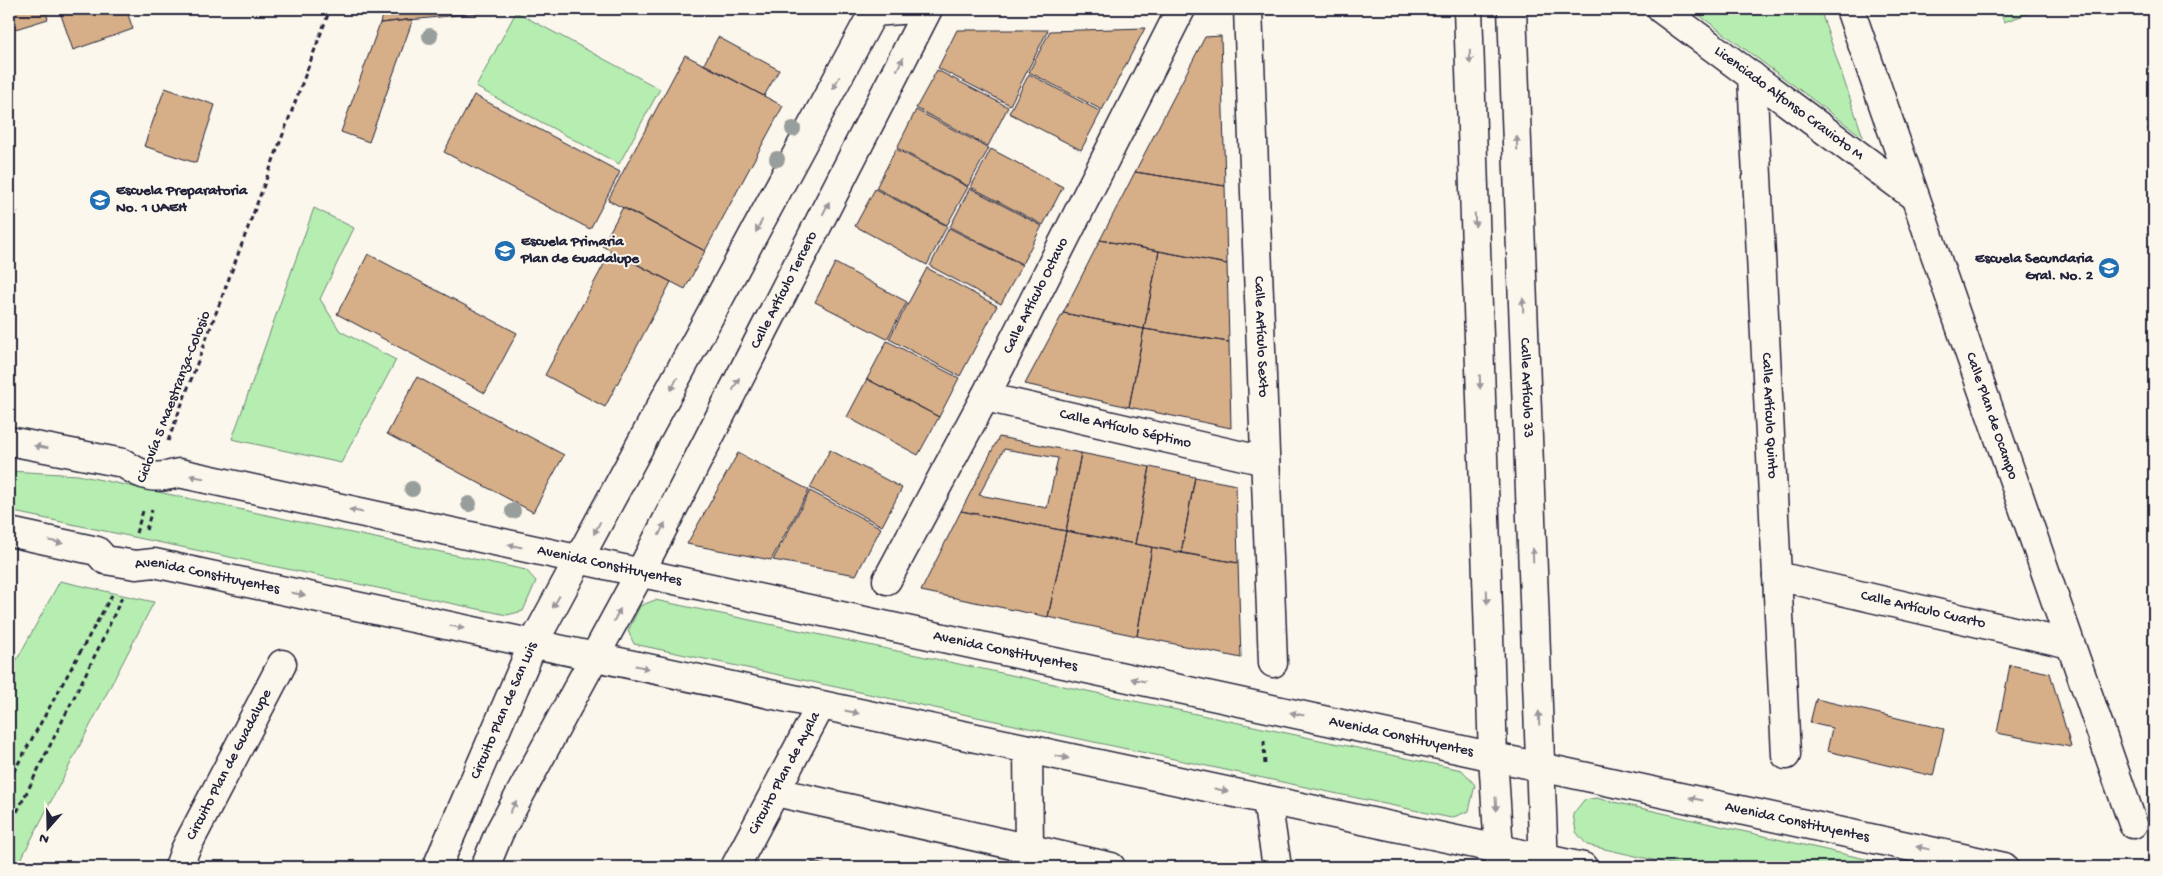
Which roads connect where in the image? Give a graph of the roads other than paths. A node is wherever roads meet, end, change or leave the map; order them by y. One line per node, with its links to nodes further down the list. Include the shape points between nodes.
1 (914, 9): 9 (street)
2 (928, 9): 17 (street, Calle Artículo Tercero, one-way to 2)
3 (1181, 9): 12 (street, Calle Artículo Octavo)
4 (1248, 9): 14 (street, Calle Artículo Sexto)
5 (1468, 9): 27 (street, one-way to 27)
6 (1512, 9): 29 (street, Calle Artículo 33, one-way to 6)
7 (1661, 9): 10 (street, Licenciado Alfonso Cravioto M)
8 (1850, 9): 11 (street, Calle Plan de Ocampo)
9 (874, 10): 16 (street, one-way to 16)
10 (1752, 76): 11 (street, Licenciado Alfonso Cravioto M); 18 (street, Calle Artículo Quinto)
11 (1915, 197): 21 (street, Calle Plan de Ocampo)
12 (985, 397): 14 (street, Calle Artículo Séptimo); 19 (street, Calle Artículo Octavo)
13 (9, 441): 16 (street, Avenida Constituyentes, one-way to 13, via 179,473 158,477 138,473 123,463)
14 (1265, 461): 23 (street, Calle Artículo Sexto)
15 (9, 532): 20 (street, Avenida Constituyentes, one-way to 20, via 97,551 105,560 154,563)
16 (580, 560): 17 (street, Avenida Constituyentes); 20 (street, Circuito Plan de San Luis, one-way to 20)
17 (640, 572): 22 (street, one-way to 17); 27 (street, Avenida Constituyentes, one-way to 17)
18 (1777, 576): 21 (street, Calle Artículo Cuarto); 28 (street, Calle Artículo Quinto)
19 (887, 580)
20 (533, 644): 22 (street, Avenida Constituyentes); 32 (street, Circuito Plan de San Luis)
21 (2070, 644): 33 (street, Calle Plan de Ocampo)
22 (594, 657): 25 (street, Avenida Constituyentes, one-way to 25); 34 (street, one-way to 22)
23 (1273, 663)
24 (282, 664): 38 (street, Circuito Plan de Guadalupe)
25 (821, 705): 26 (street, Avenida Constituyentes, one-way to 26); 30 (street, Circuito Plan de Ayala)
26 (1028, 749): 31 (street, Avenida Constituyentes, one-way to 31); 35 (street)
27 (1493, 756): 29 (street, Avenida Constituyentes); 36 (street, one-way to 36)
28 (1786, 756)
29 (1541, 766): 37 (street); 45 (street, Avenida Constituyentes, one-way to 29)
30 (776, 792): 35 (street); 41 (street, Circuito Plan de Ayala)
31 (1267, 800): 36 (street, Avenida Constituyentes); 43 (street)
32 (459, 820): 34 (street); 39 (street, Circuito Plan de San Luis)
33 (2133, 824)
34 (499, 833): 40 (street)
35 (1029, 849): 42 (street)
36 (1499, 858): 37 (street, Avenida Constituyentes)
37 (1544, 863): 44 (street, Avenida Constituyentes)
38 (179, 867)
39 (438, 867)
40 (485, 867)
41 (734, 867)
42 (1111, 867)
43 (1277, 867)
44 (1583, 867)
45 (2004, 867)

